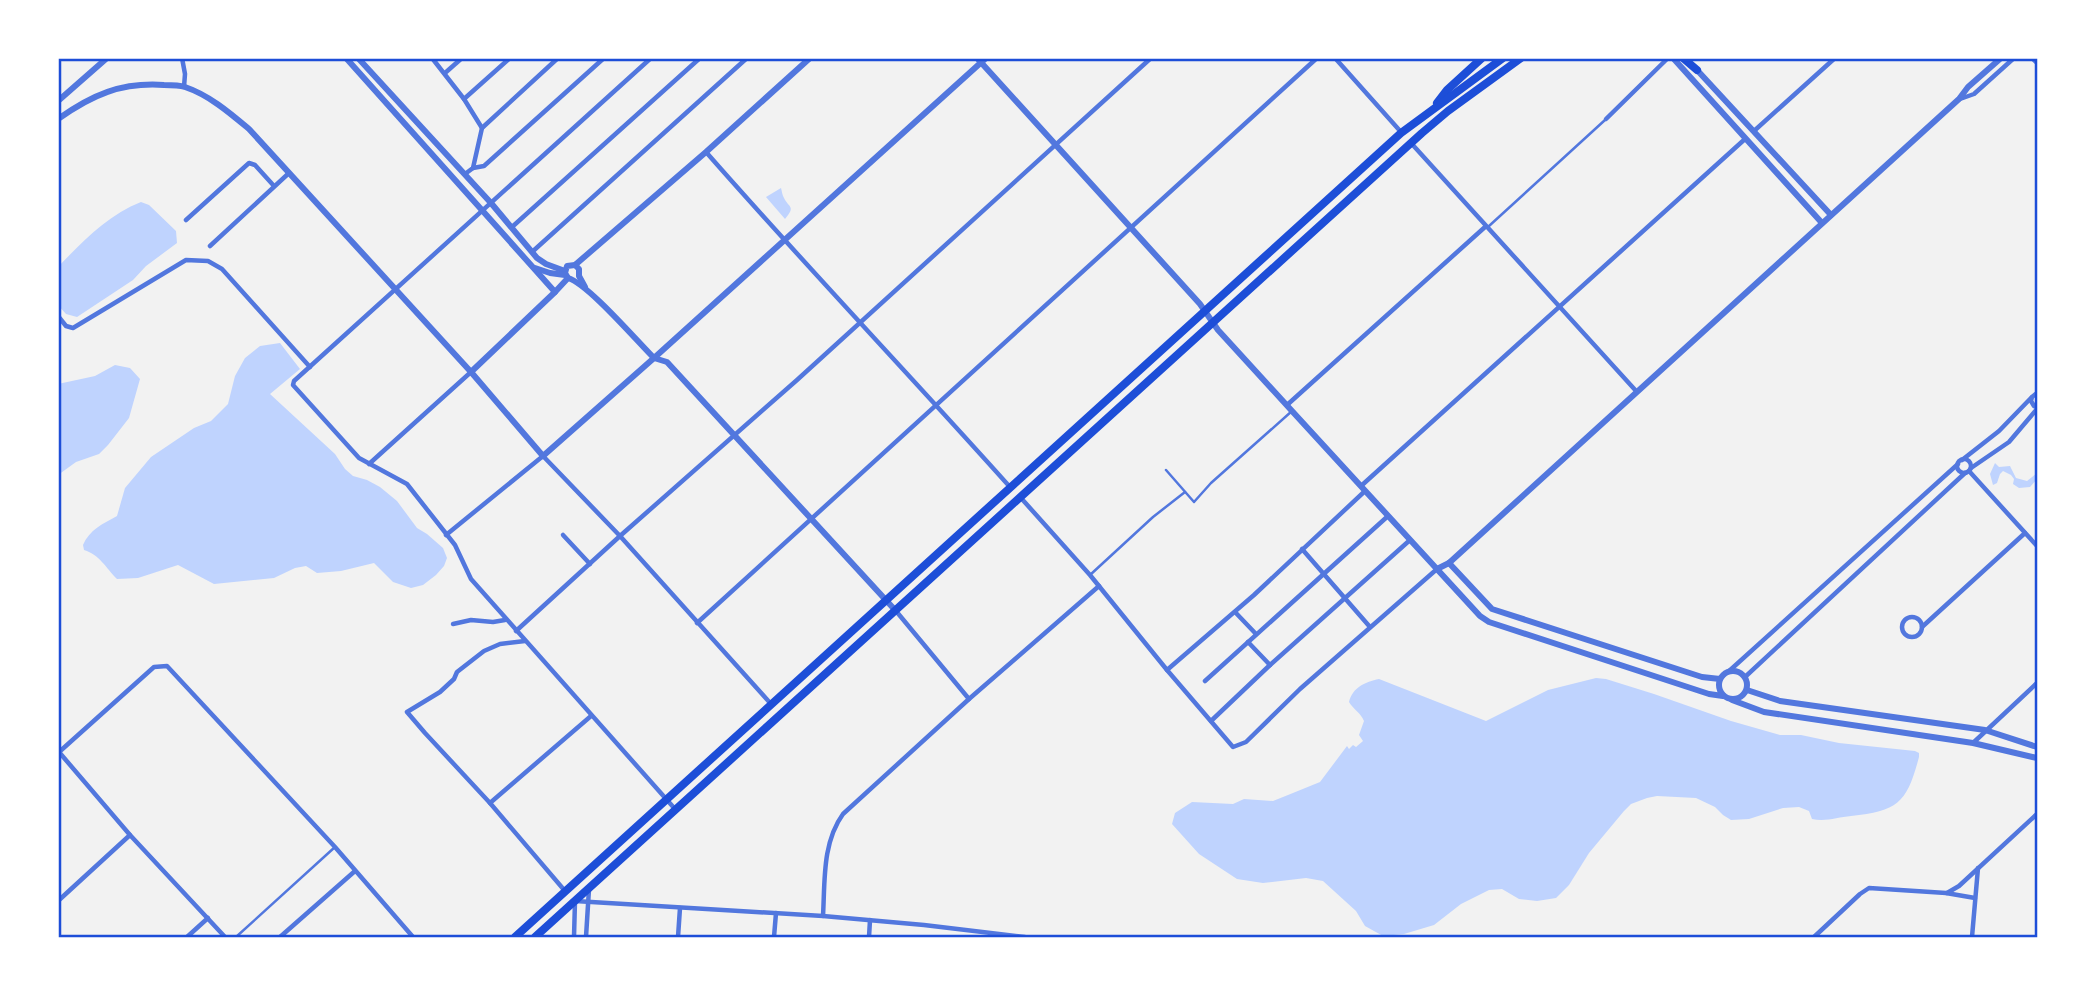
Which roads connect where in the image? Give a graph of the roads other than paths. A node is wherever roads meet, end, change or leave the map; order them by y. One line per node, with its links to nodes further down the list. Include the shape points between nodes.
1 (107, 58): 34 (street)
2 (183, 58): 31 (street)
3 (346, 58): 50 (street)
4 (358, 58): 47 (street)
5 (432, 58): 30 (street)
6 (462, 58): 30 (street)
7 (510, 58): 32 (street)
8 (558, 58): 38 (street)
9 (604, 58): 45 (street, via 484,166)
10 (651, 58): 49 (street)
11 (700, 58): 55 (street)
12 (747, 58): 61 (street)
13 (810, 58): 44 (street)
14 (1151, 58): 43 (street)
15 (1317, 58): 56 (street)
16 (1335, 58): 40 (street)
17 (1482, 58): 35 (main road)
18 (1503, 58): 35 (main road)
19 (1521, 58): 42 (main road)
20 (1671, 58): 37 (street); 41 (street)
21 (1683, 58): 29 (main road)
22 (1690, 58): 29 (main road)
23 (1835, 58): 39 (street)
24 (2001, 58): 33 (street)
25 (2014, 58): 33 (street, via 1974,94)
26 (2032, 58): 28 (street)
27 (981, 59): 43 (street); 59 (street)
28 (2037, 63)
29 (1697, 70): 39 (street)
30 (445, 73): 32 (street)
31 (184, 87): 36 (street, via 124,86 88,100); 46 (street, via 240,121)
32 (464, 99): 38 (street)
33 (1959, 99): 51 (street)
34 (58, 101)
35 (1433, 108): 40 (main road)
36 (58, 119)
37 (1606, 119): 57 (lane)
38 (482, 128): 45 (street)
39 (1754, 131): 51 (street)
40 (1401, 133): 54 (main road)
41 (1745, 139): 53 (street); 67 (street)
42 (1411, 143): 57 (street); 58 (main road)
43 (1055, 145): 56 (street); 70 (street)
44 (706, 152): 59 (street); 62 (street)
45 (473, 168): 47 (street)
46 (289, 173): 48 (street); 65 (street)
47 (465, 174): 49 (street)
48 (275, 186): 52 (street, via 249,163); 60 (street)
49 (491, 203): 50 (street); 55 (street)
50 (483, 210): 63 (street); 65 (street)
51 (1831, 215): 53 (street)
52 (186, 220)
53 (1822, 223): 75 (street)
54 (1298, 226): 58 (main road); 68 (main road)
55 (512, 227): 61 (street)
56 (1130, 227): 68 (street); 78 (street)
57 (1486, 228): 67 (street); 79 (street)
58 (1308, 237): 71 (main road)
59 (784, 240): 70 (street); 72 (street)
60 (211, 246)
61 (532, 252): 64 (street)
62 (575, 265): 64 (street, via 569,265); 64 (street, via 579,269)
63 (533, 267): 64 (street); 66 (street)
64 (570, 276): 66 (street); 72 (street)
65 (396, 290): 73 (street); 74 (street)
66 (555, 292): 74 (street)
67 (1560, 308): 75 (street); 91 (street)
68 (1205, 311): 71 (street); 77 (main road)
69 (58, 316): 73 (street, via 73,328 186,260 208,261 222,269)
70 (859, 323): 78 (street); 84 (street)
71 (1213, 323): 79 (street); 81 (main road)
72 (654, 358): 84 (street, via 667,362); 85 (street)
73 (310, 367): 87 (street, via 292,385)
74 (471, 372): 85 (street); 87 (street)
75 (1637, 392): 103 (street)
76 (2035, 394): 80 (street, via 2032,404); 86 (street)
77 (1105, 401): 81 (main road); 82 (main road)
78 (936, 404): 90 (street); 95 (street)
79 (1289, 408): 91 (street); 92 (lane, via 1194,502)
80 (2037, 408): 89 (street, via 2009,442)
81 (1116, 412): 83 (main road)
82 (1090, 415): 83 (main road); 90 (main road)
83 (1099, 426): 93 (main road)
84 (735, 436): 95 (street); 99 (street)
85 (543, 456): 97 (street); 99 (street)
86 (1960, 462): 89 (street, via 1969,462); 89 (street, via 1959,471); 104 (street)
87 (369, 464): 97 (street, via 407,484)
88 (1166, 470): 92 (lane)
89 (1969, 471): 96 (street); 107 (street)
90 (1010, 487): 112 (main road)
91 (1363, 489): 94 (street); 102 (street)
92 (1185, 492): 108 (lane)
93 (1021, 498): 108 (street); 113 (main road)
94 (1389, 515): 100 (street); 109 (street)
95 (810, 518): 112 (street); 116 (street)
96 (2025, 533): 101 (street); 119 (street)
97 (446, 535): 115 (street, via 471,579)
98 (564, 535): 105 (street)
99 (620, 536): 105 (street); 116 (street)
100 (1411, 540): 106 (street); 111 (street)
101 (2037, 546)
102 (1302, 549): 109 (street); 114 (street)
103 (1449, 563): 106 (street); 128 (street, via 1492,609)
104 (1848, 563): 107 (street); 126 (street)
105 (590, 564): 120 (street)
106 (1437, 569): 118 (street); 132 (street, via 1489,622)
107 (1856, 574): 127 (street)
108 (1090, 575): 110 (street)
109 (1325, 575): 111 (street); 121 (street)
110 (1100, 586): 125 (street); 133 (street)
111 (1346, 598): 118 (street); 124 (street)
112 (886, 600): 113 (street); 135 (main road)
113 (895, 610): 133 (street); 145 (main road)
114 (1235, 611): 121 (street); 125 (street)
115 (506, 620): 117 (street); 120 (street)
116 (697, 623): 135 (street)
117 (453, 624)
118 (1370, 627): 137 (street, via 1246,742 1233,747)
119 (1922, 627): 119 (street, via 1912,617 1902,625 1910,637)
120 (516, 631): 122 (street)
121 (1256, 634): 123 (street)
122 (525, 641): 136 (street); 144 (street, via 500,643 484,652 440,692 407,712)
123 (1248, 642): 124 (street); 129 (street)
124 (1270, 665): 137 (street)
125 (1167, 670): 137 (street)
126 (1728, 672): 127 (street); 128 (street)
127 (1745, 677): 131 (street)
128 (1720, 679): 132 (street)
129 (1205, 681)
130 (2037, 683): 138 (street)
131 (1747, 690): 134 (street); 138 (street, via 1780,701)
132 (1723, 696): 134 (street)
133 (969, 699): 160 (street, via 838,821 828,846)
134 (1732, 700): 139 (street, via 1764,712)
135 (772, 705): 143 (main road)
136 (591, 716): 143 (street); 144 (street)
137 (1211, 721)
138 (1985, 730): 139 (street); 140 (street)
139 (1973, 743): 142 (street)
140 (2037, 747)
141 (58, 753): 147 (street); 148 (street, via 155,667 167,666)
142 (2037, 758)
143 (667, 800): 145 (street); 152 (main road)
144 (490, 803): 152 (street)
145 (675, 810): 151 (main road)
146 (2037, 814): 149 (street)
147 (130, 835): 155 (street); 161 (street)
148 (335, 847): 150 (street); 165 (lane)
149 (1978, 868): 153 (street); 154 (street)
150 (355, 871): 166 (street); 167 (street)
151 (589, 888): 156 (main road); 157 (street)
152 (566, 891): 168 (main road)
153 (1947, 893): 154 (street); 176 (street, via 1869,888)
154 (1975, 898): 177 (street)
155 (58, 901)
156 (575, 901): 157 (street); 169 (main road); 170 (street)
157 (587, 903): 158 (street); 171 (street)
158 (680, 908): 159 (street); 172 (street)
159 (776, 913): 160 (street); 173 (street)
160 (823, 916): 162 (street)
161 (208, 918): 163 (street); 164 (street)
162 (870, 920): 174 (street); 175 (street)
163 (187, 937)
164 (225, 937)
165 (236, 937)
166 (280, 937)
167 (413, 937)
168 (515, 937)
169 (535, 937)
170 (574, 937)
171 (586, 937)
172 (678, 937)
173 (774, 937)
174 (869, 937)
175 (1025, 937)
176 (1814, 937)
177 (1972, 937)

